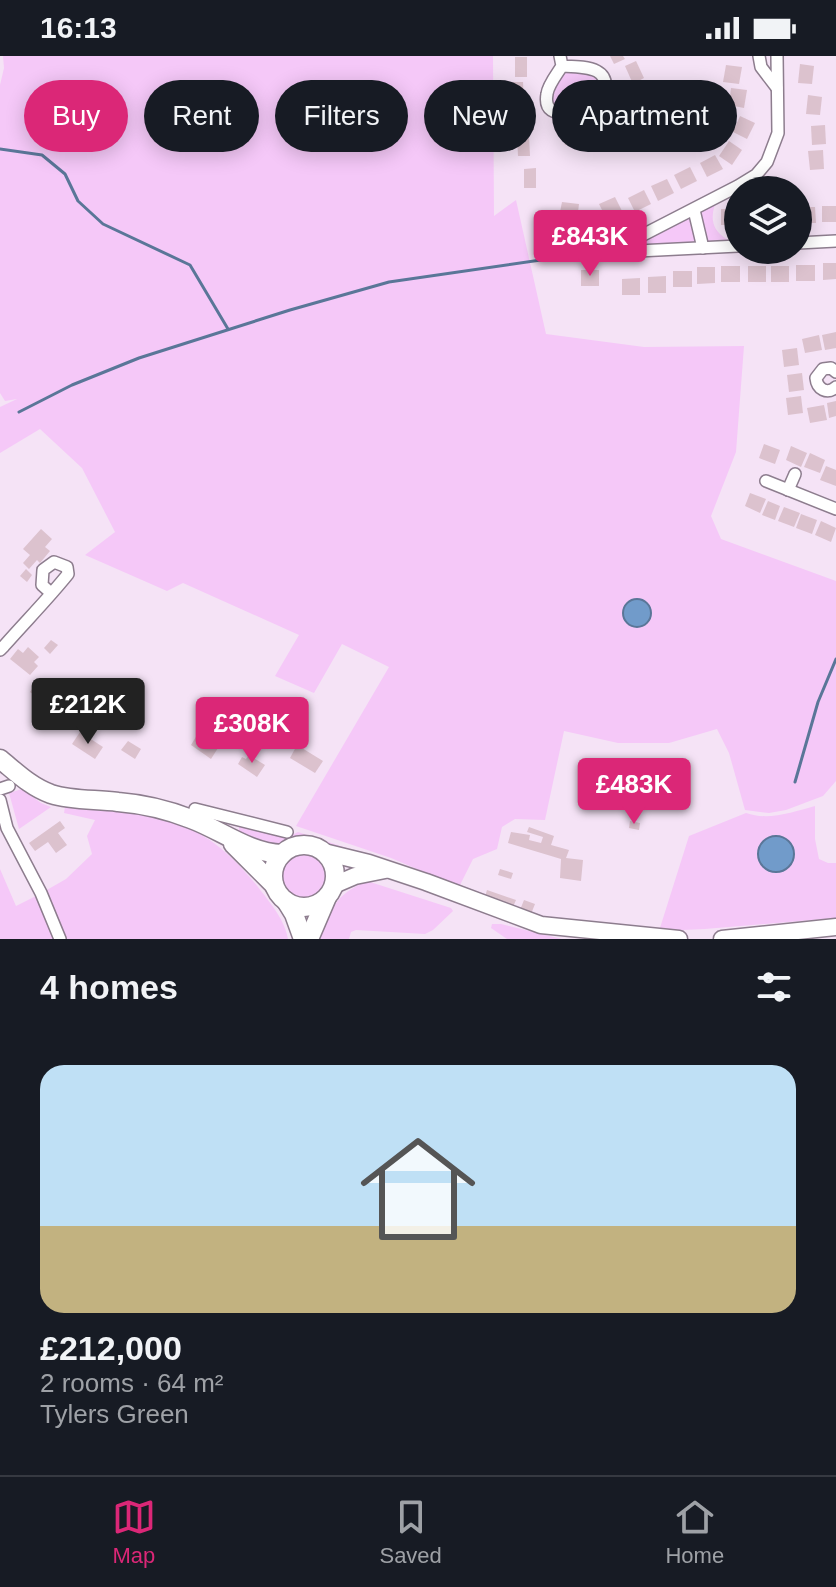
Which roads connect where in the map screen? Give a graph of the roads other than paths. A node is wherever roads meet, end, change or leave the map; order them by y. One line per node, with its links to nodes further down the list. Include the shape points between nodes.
1 (759, 56): 4 (street)
2 (777, 56): 4 (street)
3 (561, 61): 3 (street, via 546,99 557,113 567,114 603,98 606,90 599,72)
4 (777, 88): 5 (street, via 778,133 767,162 747,181)
5 (694, 210): 9 (street); 9 (street, via 637,238 638,251)
6 (836, 241): 7 (street)
7 (812, 242)
8 (724, 247): 9 (street)
9 (703, 248)
10 (835, 370): 11 (street, via 823,369 816,382 823,390)
11 (836, 387)
12 (795, 474): 14 (street)
13 (766, 481): 14 (street)
14 (788, 490): 15 (street)
15 (836, 509)
16 (51, 593): 17 (street)
17 (0, 650)
18 (0, 759): 23 (highway, via 51,794 148,806)
19 (0, 800): 33 (street, via 7,828)
20 (195, 809): 21 (street)
21 (237, 819): 22 (street); 23 (street)
22 (287, 832)
23 (226, 835): 25 (highway, via 262,852); 27 (highway)
24 (324, 852): 25 (highway, via 308,845); 26 (main road); 28 (highway, via 334,867)
25 (282, 854): 27 (highway, via 274,868)
26 (385, 870): 28 (main road, via 355,876); 35 (main road, via 541,925)
27 (274, 885): 29 (highway)
28 (330, 891): 29 (highway, via 320,903 302,907); 34 (highway)
29 (286, 901): 34 (highway)
30 (836, 927): 32 (main road)
31 (765, 935): 32 (main road); 36 (main road); 37 (street)
32 (804, 935)
33 (60, 939)
34 (306, 939)
35 (679, 939)
36 (722, 939)
37 (786, 939)

